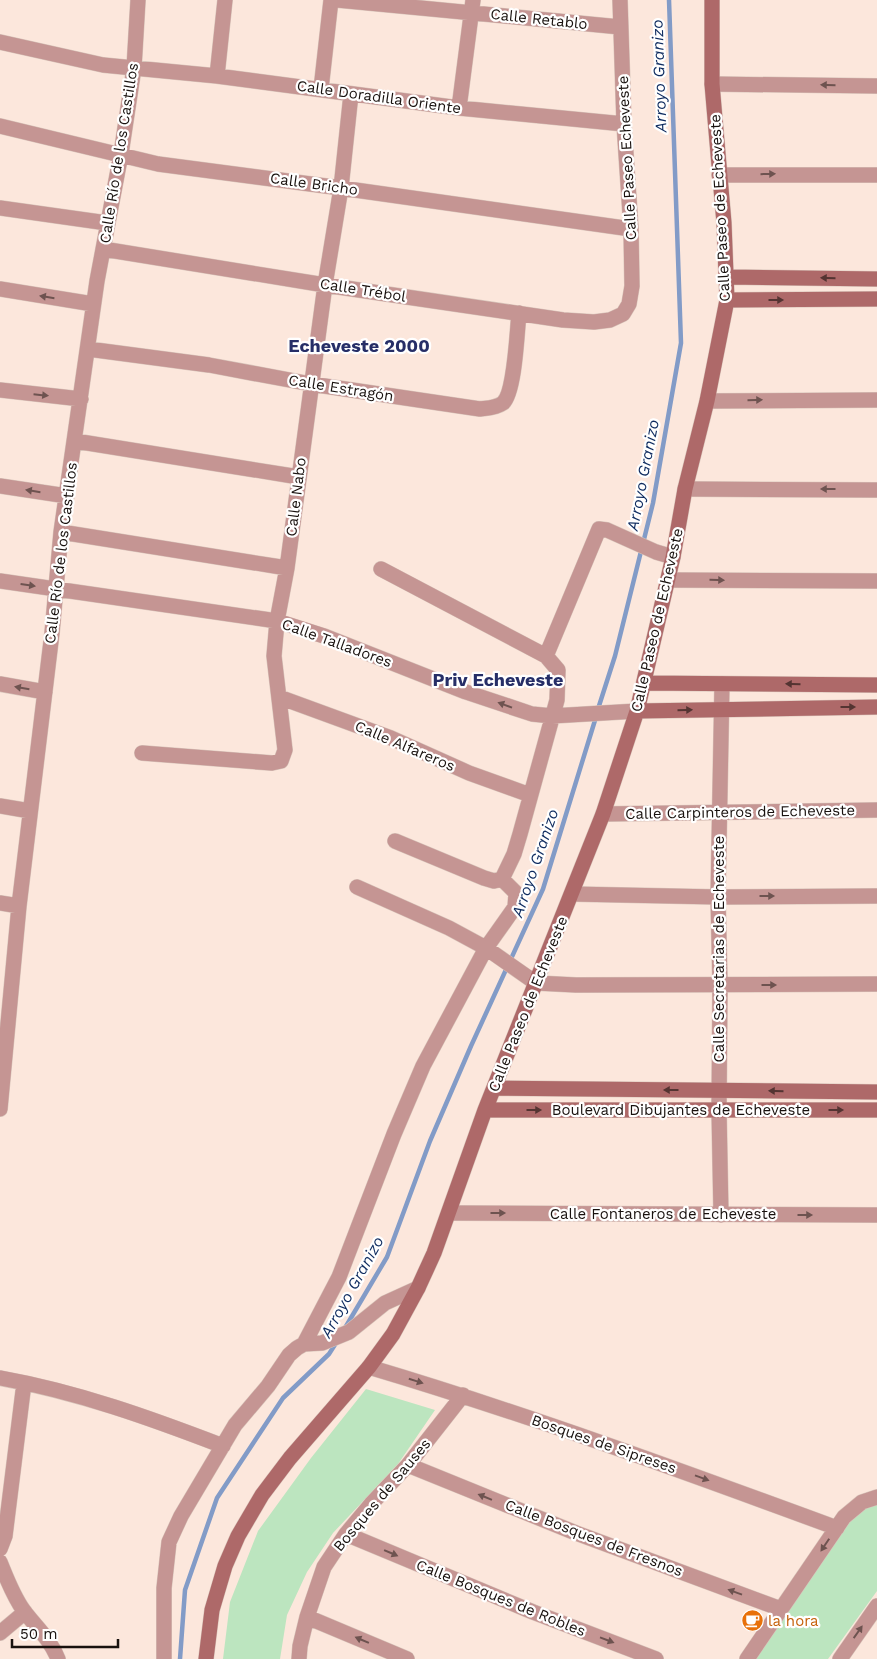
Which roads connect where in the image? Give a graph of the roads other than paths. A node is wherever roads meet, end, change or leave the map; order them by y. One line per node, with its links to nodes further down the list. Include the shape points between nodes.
1 (138, 0): 10 (street, Calle Río de los Castillos)
2 (225, 0): 11 (street)
3 (331, 0): 14 (street)
4 (337, 0): 7 (street, Calle Retablo)
5 (620, 0): 8 (street, Calle Paseo Echeveste)
6 (712, 0): 12 (street, Calle Paseo de Echeveste)
7 (472, 6): 8 (street, Calle Retablo); 16 (street)
8 (620, 27): 17 (street, Calle Paseo Echeveste)
9 (0, 42): 10 (street, Calle Doradilla Oriente, via 103,65)
10 (134, 68): 11 (street, Calle Doradilla Oriente); 19 (street, Calle Río de los Castillos)
11 (217, 76): 14 (street, Calle Doradilla Oriente)
12 (712, 84): 13 (street, one-way to 12); 20 (street, Calle Paseo de Echeveste)
13 (877, 86)
14 (321, 89): 15 (street, Calle Doradilla Oriente)
15 (351, 94): 16 (street, Calle Doradilla Oriente); 22 (street, Calle Nabo)
16 (459, 108): 17 (street, Calle Doradilla Oriente)
17 (624, 124): 25 (street, Calle Paseo Echeveste)
18 (0, 126): 19 (street, Calle Bricho)
19 (121, 154): 22 (street, Calle Bricho, via 158,164); 24 (street, Calle Río de los Castillos)
20 (719, 175): 21 (street, one-way to 21); 27 (street, Calle Paseo de Echeveste)
21 (877, 175)
22 (340, 188): 25 (street, Calle Bricho); 29 (street, Calle Nabo)
23 (0, 208): 24 (street)
24 (107, 223): 26 (street, Calle Río de los Castillos)
25 (631, 229): 35 (street, Calle Paseo Echeveste, via 632,286 629,304)
26 (103, 249): 29 (street, Calle Trébol); 33 (street, Calle Río de los Castillos)
27 (727, 277): 28 (street, one-way to 27); 32 (street, Calle Paseo de Echeveste)
28 (877, 279)
29 (325, 285): 34 (street, Calle Trébol); 37 (street, Calle Nabo)
30 (0, 289): 33 (street, one-way to 30)
31 (877, 299): 32 (street, one-way to 31)
32 (727, 300): 41 (street, Calle Paseo de Echeveste)
33 (93, 304): 36 (street, Calle Río de los Castillos)
34 (519, 313): 35 (street, Calle Trébol, via 594,322); 37 (street, Calle Estragón, via 510,385 504,402 495,407 459,407)
35 (622, 314)
36 (88, 350): 37 (street, Calle Estragón, via 209,365); 39 (street, Calle Río de los Castillos)
37 (311, 384): 43 (street, Calle Nabo)
38 (0, 390): 39 (street, one-way to 39)
39 (81, 399): 42 (street, Calle Río de los Castillos)
40 (877, 400): 41 (street, one-way to 40)
41 (706, 401): 45 (street, Calle Paseo de Echeveste)
42 (75, 441): 43 (street); 47 (street, Calle Río de los Castillos)
43 (299, 477): 50 (street, Calle Nabo)
44 (0, 486): 47 (street, one-way to 44)
45 (685, 489): 46 (street, one-way to 45); 49 (street, Calle Paseo de Echeveste)
46 (877, 490)
47 (67, 496): 48 (street, Calle Río de los Castillos)
48 (61, 532): 50 (street); 55 (street, Calle Río de los Castillos)
49 (673, 557): 52 (street, Calle Paseo de Echeveste); 57 (street, via 603,529 598,531)
50 (287, 568): 56 (street, Calle Nabo)
51 (381, 569): 57 (street)
52 (668, 580): 54 (street, one-way to 54); 58 (street, Calle Paseo de Echeveste)
53 (0, 581): 55 (street, Calle Talladores, one-way to 55)
54 (877, 581)
55 (55, 589): 56 (street, Calle Talladores); 62 (street, Calle Río de los Castillos)
56 (276, 621): 63 (street, Calle Nabo, via 274,656); 67 (street, Calle Talladores, one-way to 56, via 518,710)
57 (546, 656): 67 (street, via 558,670)
58 (644, 683): 60 (street); 66 (street, Calle Paseo de Echeveste)
59 (0, 684): 62 (street, one-way to 59)
60 (722, 684): 61 (street, one-way to 60); 65 (street, Calle Secretarias de Echeveste)
61 (877, 685)
62 (45, 692): 72 (street, Calle Río de los Castillos)
63 (279, 697): 68 (street, Calle Nabo, via 285,750 281,761 272,763); 69 (street, Calle Alfareros, via 392,738 469,773)
64 (877, 707): 65 (street, one-way to 64)
65 (721, 708): 66 (street, one-way to 65); 73 (street, Calle Secretarias de Echeveste)
66 (637, 711): 67 (street, Calle Talladores); 74 (street, Calle Paseo de Echeveste)
67 (557, 716): 69 (street)
68 (142, 753)
69 (530, 795): 76 (street, via 514,854)
70 (0, 806): 72 (street)
71 (877, 810): 73 (street, Calle Carpinteros de Echeveste)
72 (30, 811): 82 (street, Calle Río de los Castillos)
73 (719, 812): 74 (street, Calle Carpinteros de Echeveste); 79 (street, Calle Secretarias de Echeveste)
74 (603, 814): 78 (street, Calle Paseo de Echeveste)
75 (395, 841): 76 (street, via 484,878)
76 (502, 879): 83 (street, via 516,894 515,907)
77 (357, 887): 83 (street)
78 (572, 894): 79 (street); 84 (street, Calle Paseo de Echeveste)
79 (718, 896): 80 (street, one-way to 80); 86 (street, Calle Secretarias de Echeveste)
80 (877, 896)
81 (0, 903): 82 (street)
82 (19, 906): 87 (street, Calle Río de los Castillos)
83 (492, 951): 84 (street); 99 (street, via 423,1066 338,1277)
84 (536, 983): 86 (street); 88 (street, Calle Paseo de Echeveste)
85 (877, 984): 86 (street, one-way to 85)
86 (720, 985): 89 (street, Calle Secretarias de Echeveste)
87 (4, 1004): 91 (street, Calle Río de los Castillos)
88 (494, 1088): 89 (street, Boulevard Dibujantes de Echeveste, one-way to 88); 92 (street, Calle Paseo de Echeveste)
89 (720, 1090): 90 (street, Boulevard Dibujantes de Echeveste, one-way to 89); 93 (street, Calle Secretarias de Echeveste)
90 (877, 1092)
91 (0, 1103)
92 (485, 1110): 93 (street, Boulevard Dibujantes de Echeveste, one-way to 93); 95 (street, Calle Paseo de Echeveste)
93 (719, 1110): 94 (street, Boulevard Dibujantes de Echeveste, one-way to 94); 96 (street, Calle Secretarias de Echeveste)
94 (877, 1110)
95 (449, 1213): 96 (street, Calle Fontaneros de Echeveste, one-way to 96); 98 (street, Calle Paseo de Echeveste)
96 (721, 1215): 97 (street, Calle Fontaneros de Echeveste, one-way to 97)
97 (877, 1215)
98 (418, 1288): 99 (street, via 385,1303 349,1332 322,1343); 100 (street, Calle Paseo de Echeveste, via 393,1334)
99 (304, 1344): 104 (street, via 289,1355 235,1425)
100 (369, 1367): 103 (street, Bosques de Sipreses, one-way to 103); 118 (street, Calle Paseo de Echeveste, via 290,1458 262,1495 238,1536 212,1610)
101 (0, 1378): 102 (street)
102 (24, 1382): 104 (street, via 116,1406); 109 (street, via 5,1536)
103 (463, 1395): 105 (street, Bosques de Sauses); 107 (street, Bosques de Sipreses, one-way to 107)
104 (223, 1446): 117 (street, via 169,1542 164,1588)
105 (408, 1465): 108 (street, Bosques de Sauses); 112 (street, Calle Bosques de Fresnos, one-way to 105, via 576,1533)
106 (877, 1497): 107 (street, via 855,1506)
107 (837, 1528): 112 (street, one-way to 112)
108 (346, 1534): 114 (street, Bosques de Sauses, via 324,1567); 121 (street, Calle Bosques de Robles, one-way to 121)
109 (0, 1549)
110 (0, 1562): 113 (street)
111 (877, 1606): 123 (street, one-way to 111)
112 (781, 1609): 122 (street)
113 (25, 1612): 115 (street); 116 (street)
114 (306, 1617): 119 (street, Bosques de Sauses); 120 (street, one-way to 114)
115 (0, 1633)
116 (58, 1659)
117 (164, 1659)
118 (206, 1659)
119 (299, 1659)
120 (407, 1659)
121 (656, 1659)
122 (747, 1659)
123 (840, 1659)

